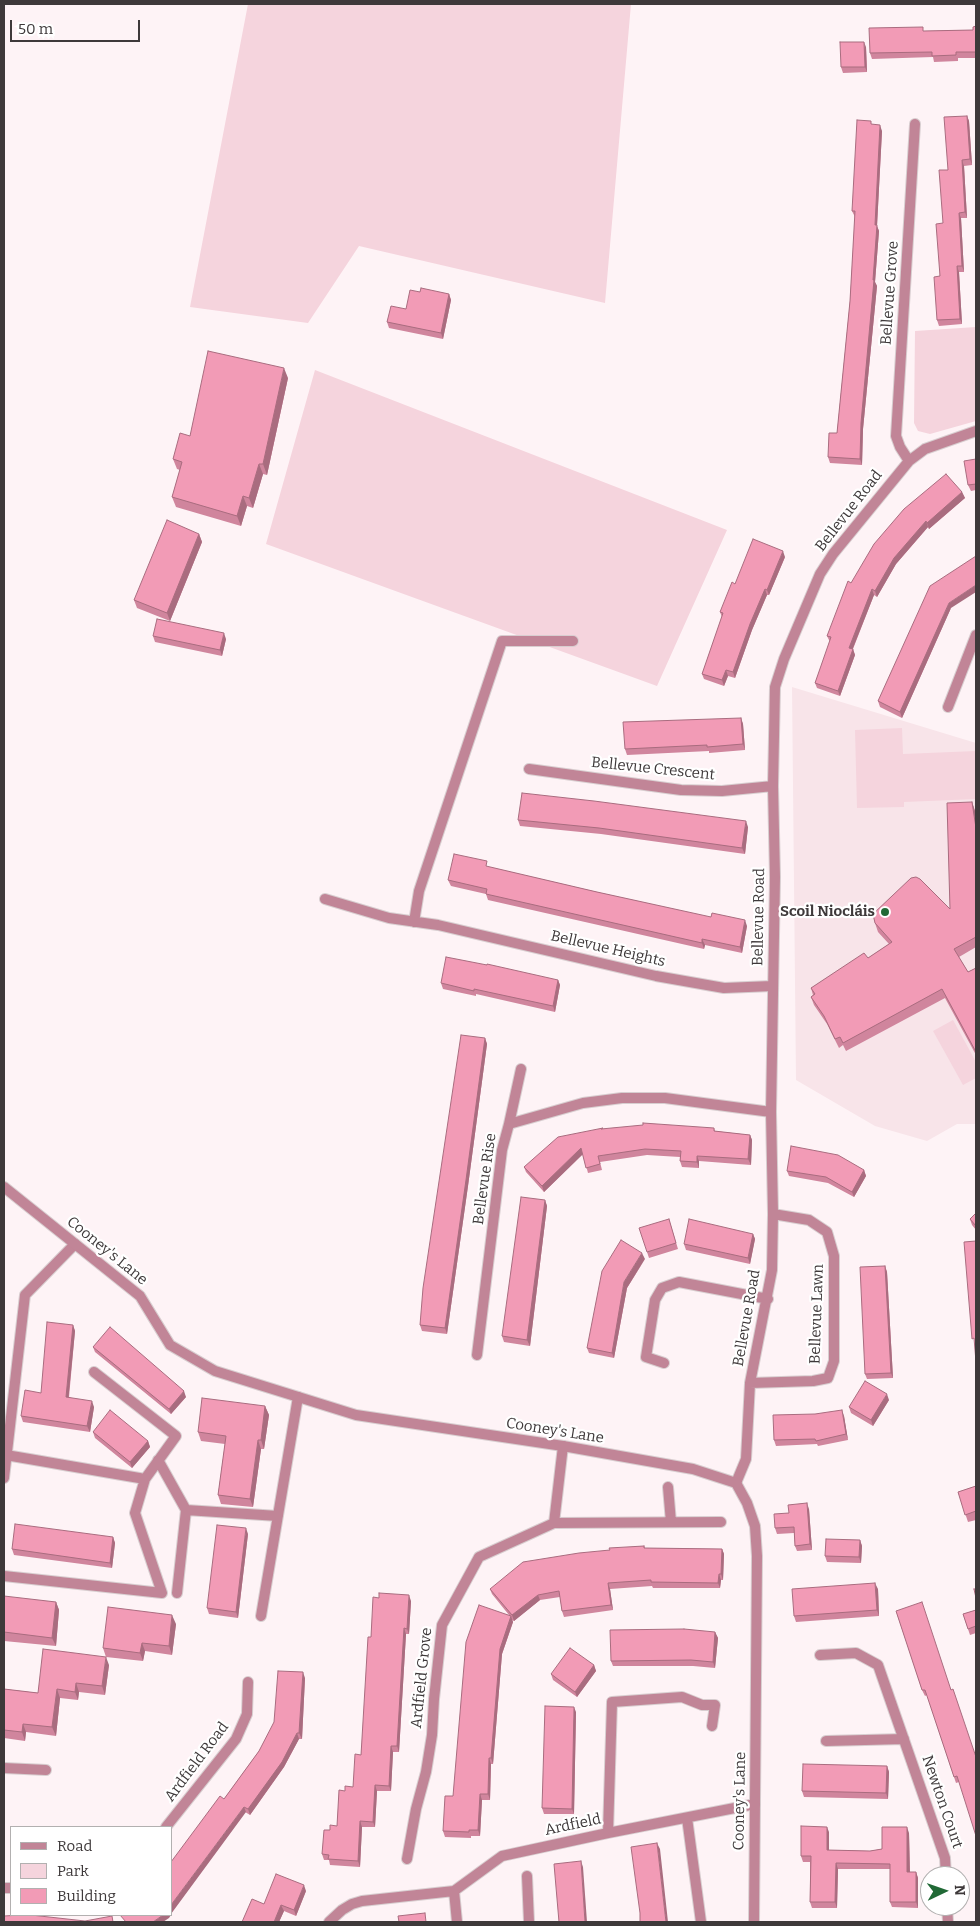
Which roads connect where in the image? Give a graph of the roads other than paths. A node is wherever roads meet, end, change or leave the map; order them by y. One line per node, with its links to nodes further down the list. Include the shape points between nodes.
1 (915, 124): 3 (street, Bellevue Grove, via 896,436)
2 (976, 431): 3 (street, Bellevue Road, via 925,448)
3 (909, 461): 8 (street, Bellevue Road, via 820,574 784,659 775,687)
4 (976, 635): 6 (street)
5 (573, 642): 10 (street, via 502,641 419,891)
6 (948, 707)
7 (529, 769): 8 (street, Bellevue Crescent, via 682,790 722,791)
8 (773, 786): 11 (street, Bellevue Road)
9 (325, 899): 10 (street, Bellevue Heights)
10 (414, 922): 11 (street, Bellevue Heights, via 656,976 724,988)
11 (772, 986): 13 (street, Bellevue Road)
12 (521, 1069): 14 (street)
13 (771, 1112): 14 (street, Bellevue Rise, via 665,1098 622,1098 583,1103); 16 (street, Bellevue Road)
14 (509, 1124): 19 (street, Bellevue Rise, via 502,1150)
15 (4, 1187): 17 (street, Cooney's Lane)
16 (773, 1214): 18 (street, Bellevue Road); 22 (street, Bellevue Lawn, via 809,1220 827,1232 834,1256 834,1361 828,1378)
17 (75, 1244): 23 (street, Cooney's Lane, via 140,1296 170,1345 215,1371); 25 (street, via 25,1295)
18 (768, 1299): 20 (street, via 679,1282 662,1288 655,1300 646,1357); 22 (street, Bellevue Road)
19 (477, 1355)
20 (664, 1362)
21 (94, 1372): 26 (street, via 176,1436)
22 (750, 1383): 29 (street, Bellevue Road, via 746,1460)
23 (298, 1397): 24 (street, Cooney's Lane, via 356,1415); 32 (street)
24 (563, 1446): 29 (street, Cooney's Lane, via 692,1469); 35 (street)
25 (6, 1455): 27 (street); 28 (street)
26 (158, 1460): 28 (street); 31 (street)
27 (4, 1478)
28 (144, 1479): 36 (street, via 135,1513 162,1593)
29 (736, 1483): 46 (street, Cooney's Lane, via 755,1526 757,1556)
30 (668, 1487): 33 (street)
31 (186, 1510): 32 (street); 37 (street)
32 (278, 1516): 38 (street)
33 (671, 1522): 34 (street, Ardfield Grove); 35 (street, Ardfield Grove)
34 (721, 1522)
35 (554, 1523): 50 (street, Ardfield Grove, via 479,1557 442,1625 432,1735)
36 (4, 1576)
37 (177, 1593)
38 (261, 1616)
39 (820, 1655): 42 (street, Newton Court, via 856,1653 878,1666)
40 (248, 1682): 48 (street, Ardfield Road, via 247,1714 236,1739)
41 (712, 1726): 49 (street, via 715,1705 702,1705 682,1697 612,1702)
42 (904, 1739): 43 (street); 51 (street, Newton Court)
43 (826, 1741)
44 (4, 1768): 45 (street)
45 (46, 1770)
46 (754, 1804): 47 (street, Ardfield); 58 (street, Cooney's Lane)
47 (686, 1818): 49 (street, Ardfield); 57 (street)
48 (167, 1826)
49 (608, 1833): 53 (street, Ardfield, via 502,1856)
50 (407, 1859)
51 (945, 1866)
52 (527, 1876): 56 (street)
53 (454, 1891): 54 (street, via 362,1901 342,1910); 55 (street)
54 (329, 1922)
55 (457, 1922)
56 (529, 1922)
57 (701, 1922)
58 (754, 1922)

